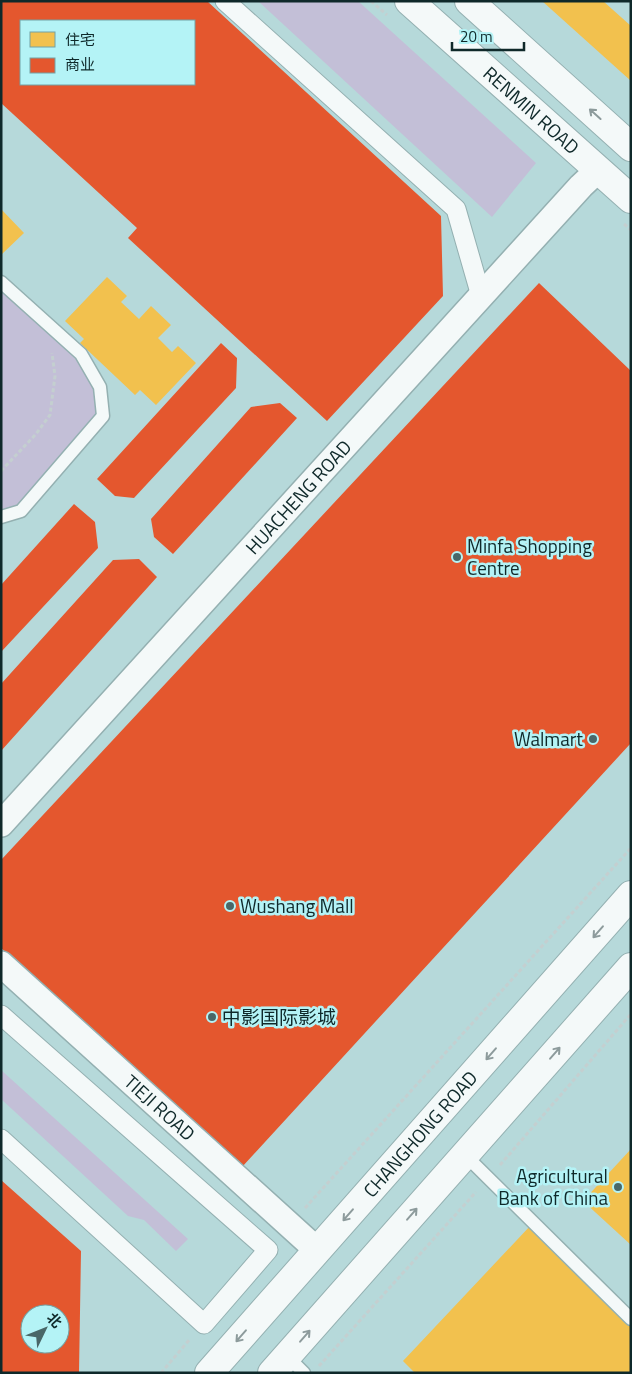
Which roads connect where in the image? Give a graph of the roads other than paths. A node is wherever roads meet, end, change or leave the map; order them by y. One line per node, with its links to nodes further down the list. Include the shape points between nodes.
1 (224, 1): 8 (street, via 456,209)
2 (409, 1): 5 (main road, RENMIN ROAD)
3 (477, 4): 4 (main road, RENMIN ROAD, one-way to 3)
4 (631, 146)
5 (598, 170): 6 (main road, RENMIN ROAD); 8 (street, HUACHENG ROAD)
6 (631, 199)
7 (1, 282): 9 (lane, via 81,354 100,387 103,416 21,511)
8 (481, 296): 10 (street, HUACHENG ROAD, via 223,591)
9 (1, 517)
10 (1, 824)
11 (631, 895): 17 (main road, CHANGHONG ROAD, one-way to 17)
12 (1, 964): 17 (street, TIEJI ROAD)
13 (631, 967): 16 (main road, one-way to 13)
14 (1, 1015): 15 (street, via 268,1250 204,1324)
15 (1, 1139)
16 (465, 1155): 18 (lane); 19 (main road, one-way to 16)
17 (317, 1250): 20 (main road, CHANGHONG ROAD, one-way to 20)
18 (631, 1319)
19 (288, 1367)
20 (209, 1373)

